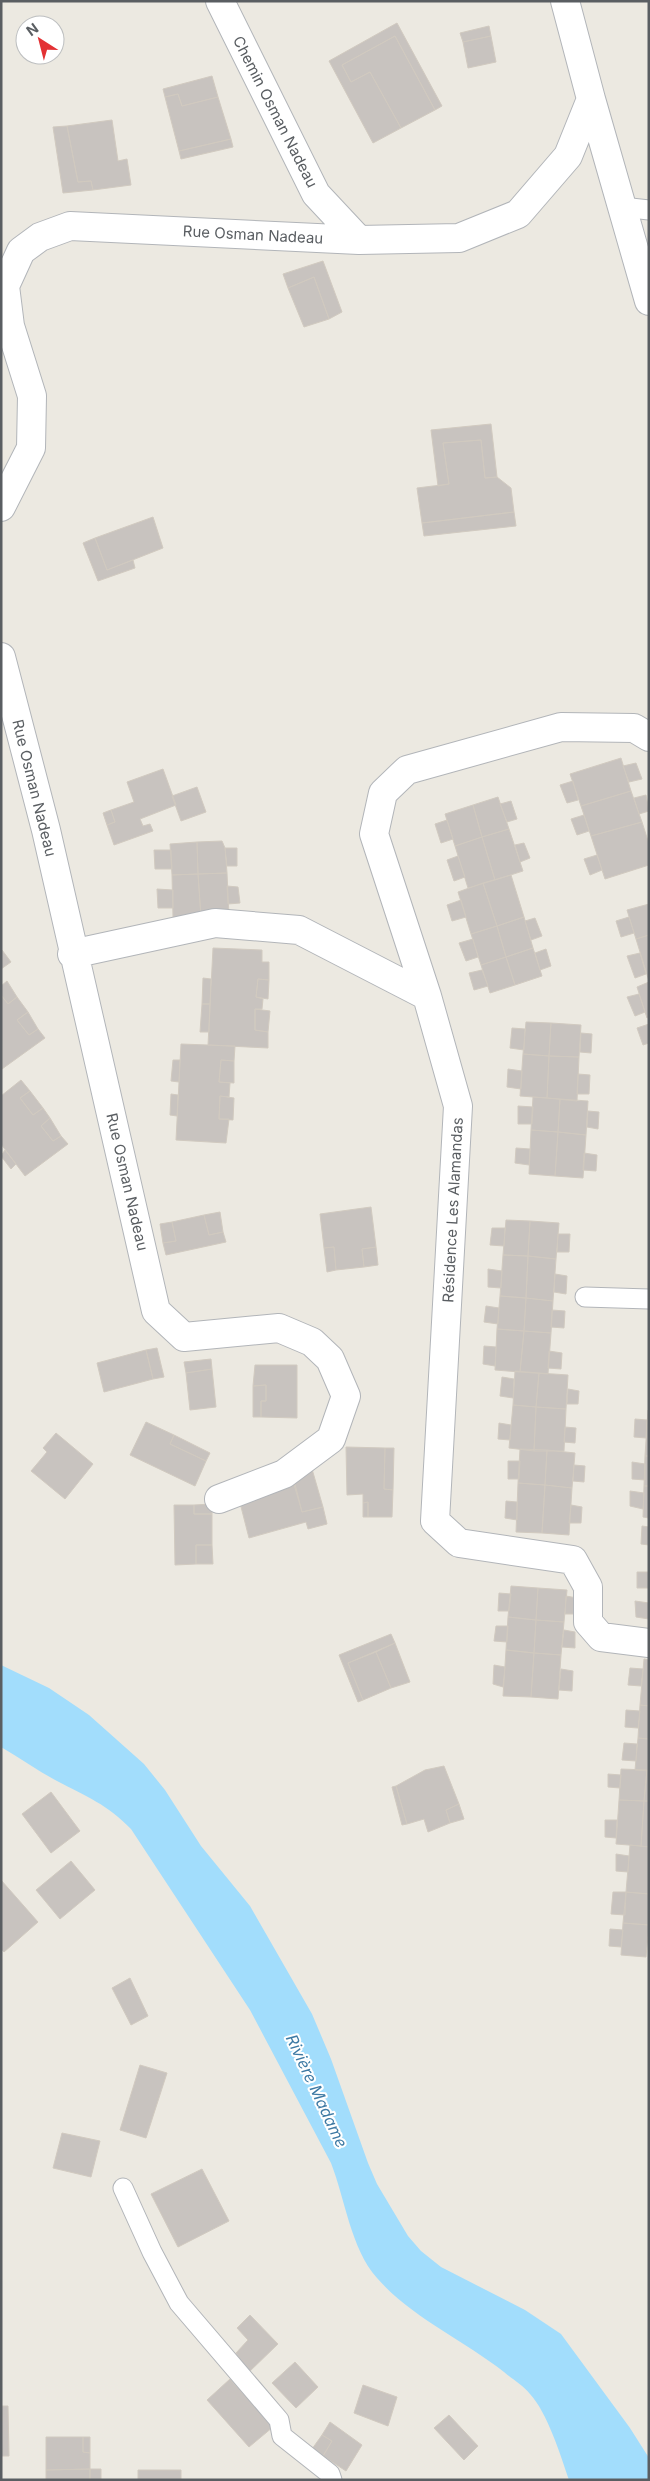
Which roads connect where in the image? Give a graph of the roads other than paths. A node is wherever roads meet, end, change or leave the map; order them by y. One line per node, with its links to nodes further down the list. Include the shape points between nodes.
1 (220, 1): 5 (street, Chemin Osman Nadeau, via 316,194)
2 (565, 1): 3 (street)
3 (591, 99): 4 (street); 5 (street, Rue Osman Nadeau, via 568,156 518,214 459,238)
4 (636, 208): 6 (street)
5 (359, 240): 7 (street, Rue Osman Nadeau, via 70,226 40,237 21,251 4,286 10,326 32,396 31,448)
6 (649, 301)
7 (1, 507)
8 (1, 657): 10 (street, Rue Osman Nadeau, via 46,830)
9 (649, 737): 11 (street, Résidence Les Alamandas, via 634,728 561,727 407,770 383,793 374,834)
10 (72, 954): 11 (street, via 215,923 299,930); 14 (street, Rue Osman Nadeau, via 125,1167 156,1311 184,1337 279,1328 312,1342 330,1359 346,1396 331,1439 284,1474)
11 (427, 996): 15 (street, Résidence Les Alamandas, via 458,1106 435,1521 458,1543 574,1560 588,1587 588,1622 600,1637)
12 (585, 1297): 13 (lane)
13 (649, 1299)
14 (219, 1499)
15 (649, 1643)
16 (124, 2188): 17 (lane, via 179,2303 279,2420 282,2436 330,2474)
17 (332, 2480)

